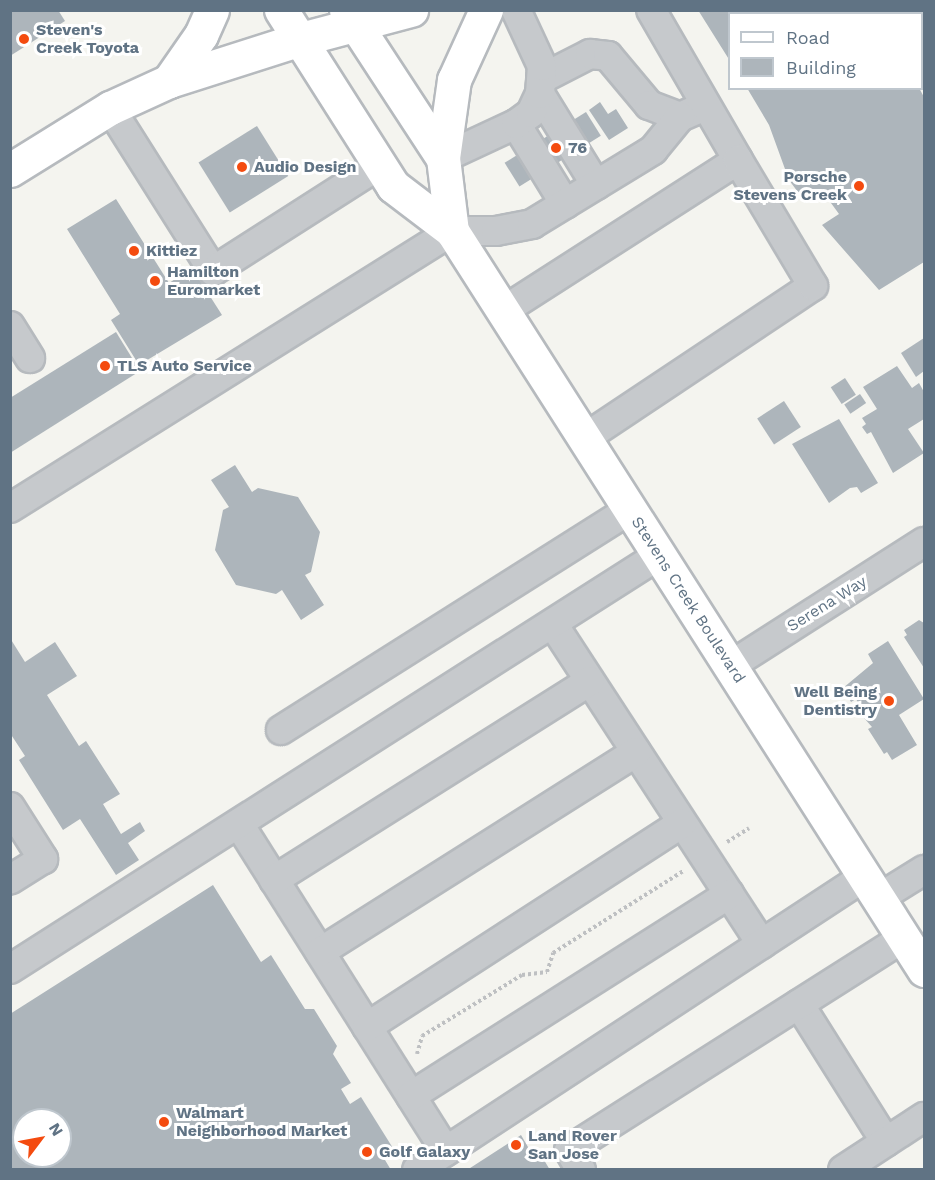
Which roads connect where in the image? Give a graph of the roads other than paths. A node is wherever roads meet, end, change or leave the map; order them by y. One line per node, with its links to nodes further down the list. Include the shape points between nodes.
1 (212, 10): 9 (main road, via 201,35)
2 (281, 10): 8 (main road, Stevens Creek Boulevard)
3 (411, 10): 7 (main road)
4 (486, 10): 15 (main road, via 454,80)
5 (516, 10): 10 (street, via 542,66)
6 (651, 10): 11 (street)
7 (351, 18): 8 (main road); 15 (main road, Stevens Creek Boulevard)
8 (301, 39): 9 (main road); 17 (main road, Stevens Creek Boulevard)
9 (169, 81): 12 (main road)
10 (542, 86): 13 (street, via 590,54 608,56 642,100); 14 (street, via 531,113); 19 (street)
11 (705, 104): 13 (street); 16 (street)
12 (110, 108): 17 (street, via 213,271); 18 (main road)
13 (680, 117): 19 (street, via 653,150)
14 (516, 124): 15 (street); 20 (street)
15 (443, 158): 21 (main road, Stevens Creek Boulevard)
16 (738, 160): 22 (street); 25 (street, via 813,286)
17 (379, 165): 21 (main road, Stevens Creek Boulevard, via 393,186)
18 (10, 170)
19 (596, 185): 20 (street)
20 (565, 204): 21 (street, via 532,224 496,231)
21 (452, 231): 22 (main road, Stevens Creek Boulevard); 26 (street)
22 (503, 311): 25 (main road, Stevens Creek Boulevard)
23 (10, 326): 24 (street)
24 (30, 358)
25 (585, 438): 27 (main road, Stevens Creek Boulevard)
26 (10, 508)
27 (630, 509): 29 (main road, Stevens Creek Boulevard); 33 (street)
28 (924, 542): 31 (street, Serena Way)
29 (659, 555): 30 (street); 31 (main road, Stevens Creek Boulevard)
30 (553, 624): 32 (street); 37 (street)
31 (730, 666): 41 (main road, Stevens Creek Boulevard)
32 (590, 681): 34 (street); 40 (street)
33 (281, 730)
34 (636, 752): 36 (street); 45 (street)
35 (10, 807): 39 (street, via 43,859)
36 (682, 823): 42 (street); 49 (street)
37 (239, 824): 40 (street); 46 (street)
38 (924, 870): 41 (street)
39 (10, 880)
40 (274, 880): 45 (street)
41 (872, 887): 43 (main road, Stevens Creek Boulevard); 44 (street)
42 (729, 894): 44 (street); 50 (street)
43 (904, 937): 47 (main road, Stevens Creek Boulevard); 48 (street)
44 (762, 944): 53 (street)
45 (320, 952): 49 (street)
46 (10, 969)
47 (924, 970)
48 (799, 1004): 52 (street); 55 (street, via 569,1150)
49 (367, 1027): 50 (street)
50 (411, 1096): 53 (street)
51 (924, 1117): 52 (street)
52 (886, 1142): 56 (street)
53 (446, 1151): 54 (street)
54 (417, 1170)
55 (581, 1170)
56 (843, 1170)

